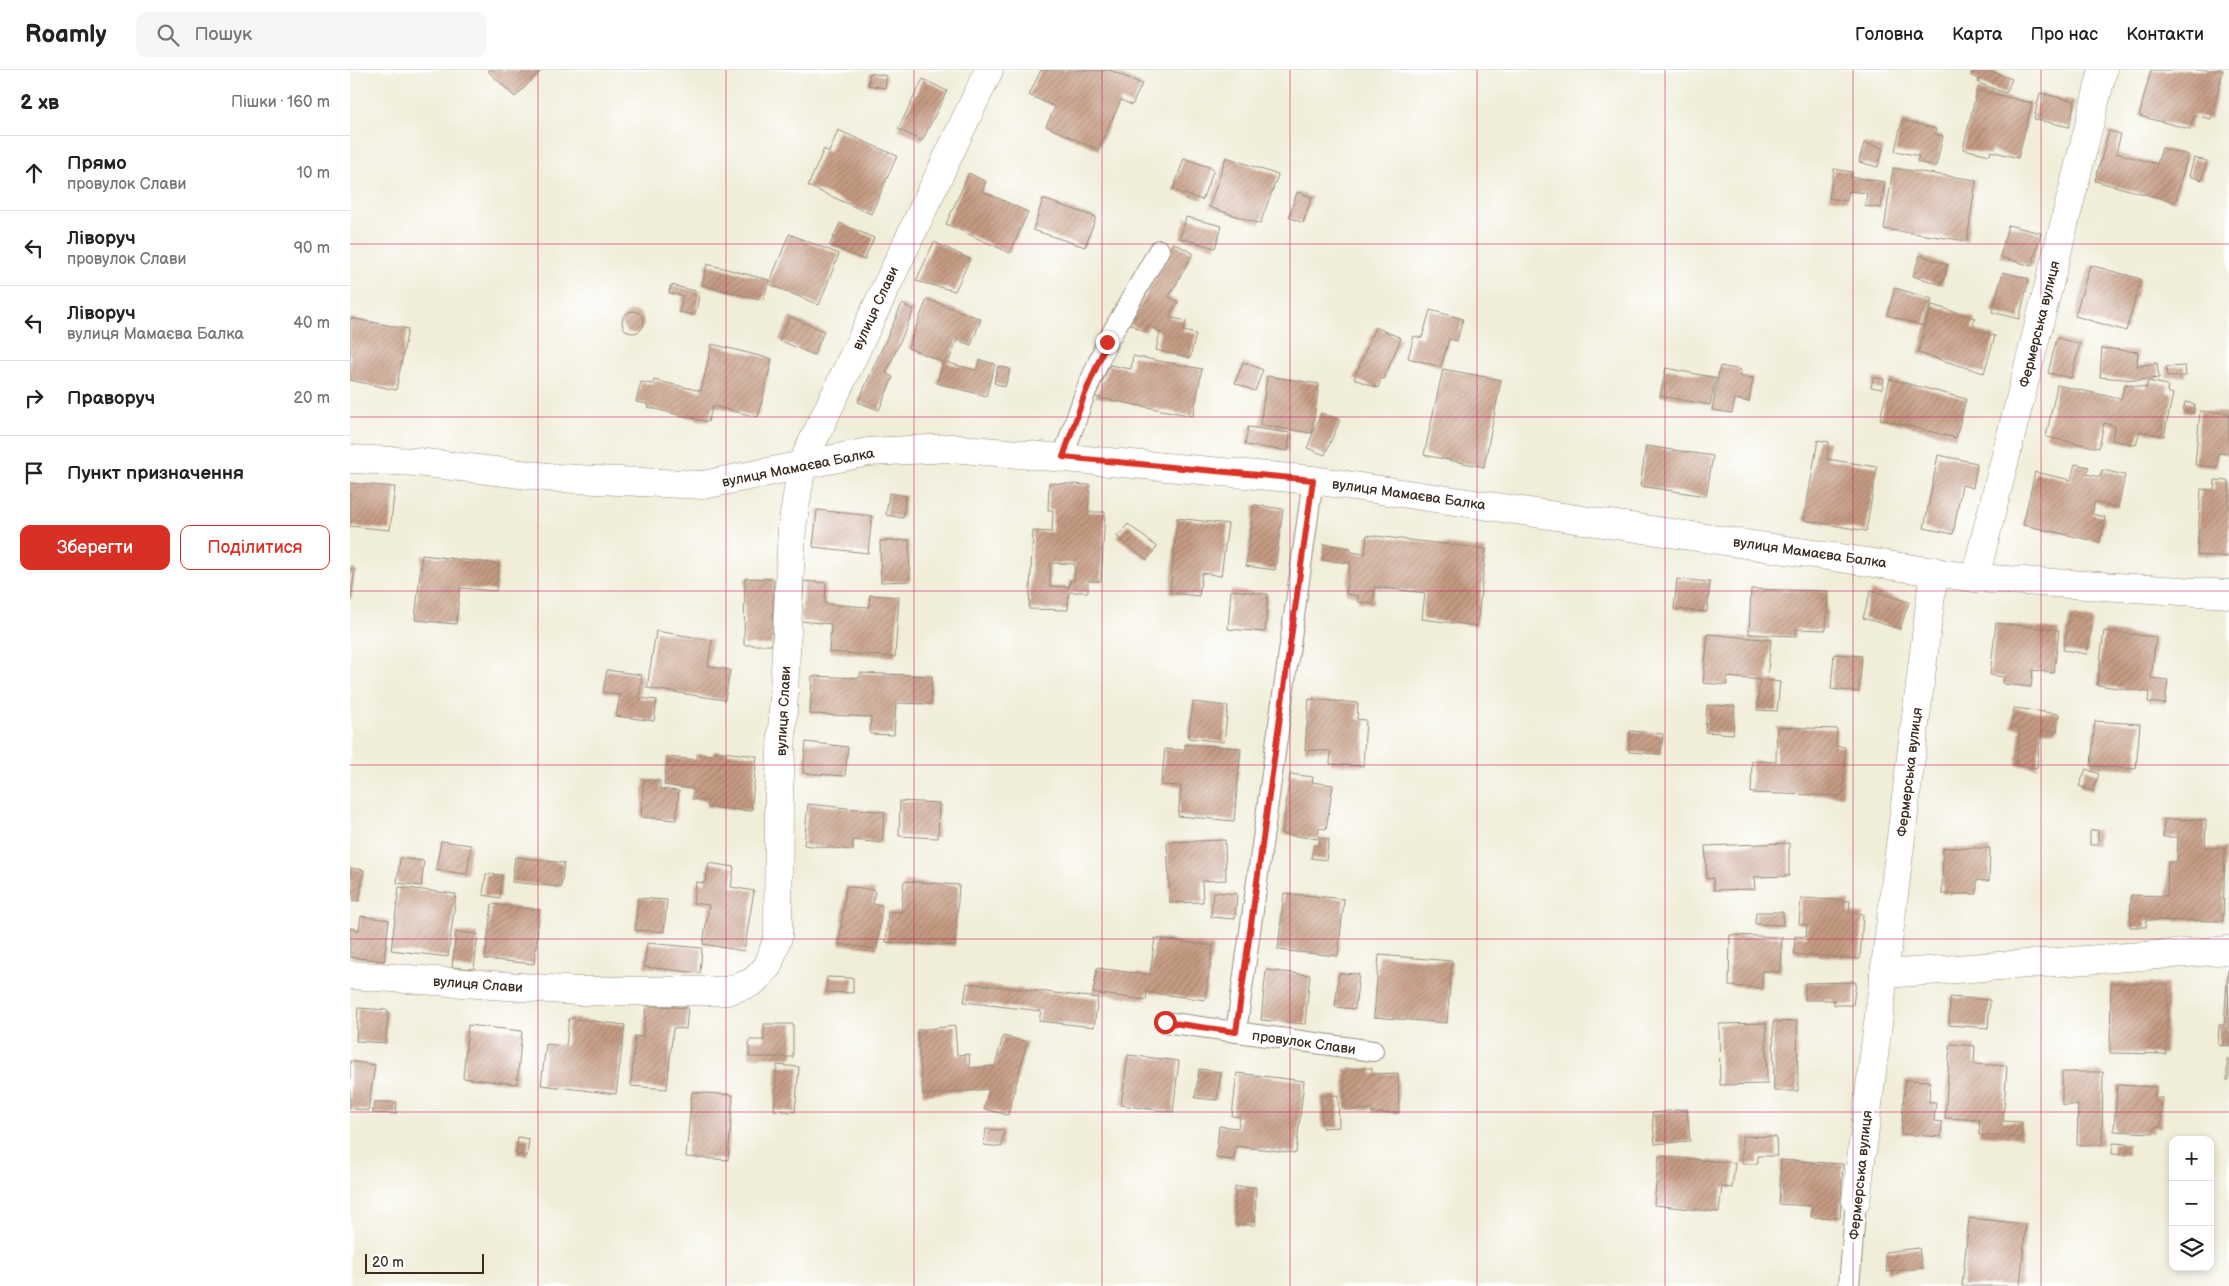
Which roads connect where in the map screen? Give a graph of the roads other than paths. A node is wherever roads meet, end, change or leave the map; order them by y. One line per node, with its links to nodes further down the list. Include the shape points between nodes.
1 (989, 70): 6 (street, вулиця Слави)
2 (2103, 70): 9 (street, Фермерська вулиця)
3 (1159, 250): 4 (lane, via 1107,342)
4 (1063, 457): 6 (street, вулиця Мамаєва Балка, via 951,448 868,452); 7 (street, вулиця Мамаєва Балка)
5 (350, 459): 6 (street, вулиця Мамаєва Балка, via 417,462 556,478 703,485)
6 (802, 464): 13 (street, вулиця Слави, via 792,538 779,794 778,937 768,966 753,982 728,991 578,991)
7 (1313, 480): 8 (street, вулиця Мамаєва Балка); 15 (lane, провулок Слави)
8 (1934, 571): 9 (street, вулиця Мамаєва Балка); 12 (street, Фермерська вулиця)
9 (1975, 578): 10 (street, вулиця Мамаєва Балка)
10 (2229, 594)
11 (2229, 950): 12 (street)
12 (1884, 974): 17 (street, Фермерська вулиця)
13 (350, 975)
14 (1165, 1022): 15 (lane, провулок Слави)
15 (1236, 1032): 16 (lane, провулок Слави)
16 (1373, 1051)
17 (1856, 1201): 18 (lane, Фермерська вулиця)
18 (1849, 1286)

